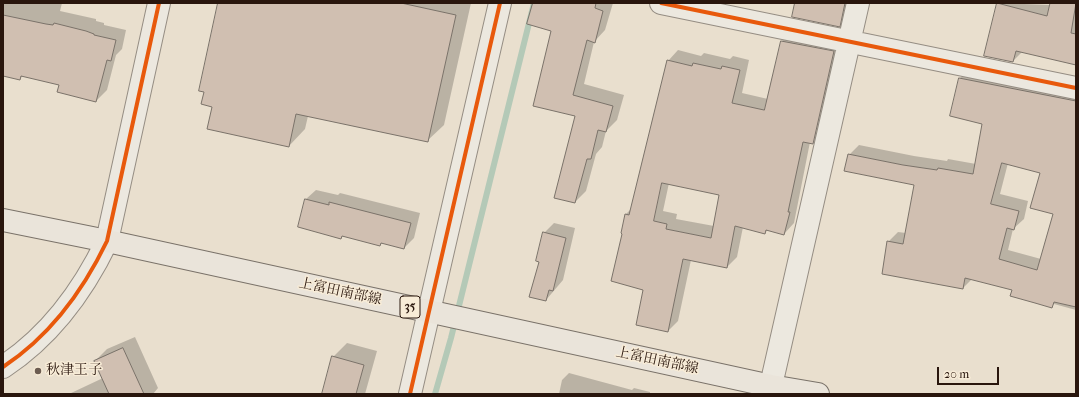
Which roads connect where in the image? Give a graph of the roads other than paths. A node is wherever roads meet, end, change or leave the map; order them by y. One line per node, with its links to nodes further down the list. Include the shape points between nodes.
1 (159, 3): 8 (street)
2 (500, 3): 9 (street)
3 (661, 3): 5 (street)
4 (858, 3): 5 (street)
5 (849, 40): 6 (street); 11 (street)
6 (1076, 88)
7 (3, 220): 8 (main road, 上富田南部線 / 35)
8 (107, 241): 9 (main road, 上富田南部線 / 35); 10 (street, via 92,272 72,302 48,330)
9 (429, 311): 11 (main road, 上富田南部線 / 35); 12 (street)
10 (3, 367)
11 (770, 390): 13 (main road, 上富田南部線 / 35)
12 (410, 394)
13 (818, 394)

